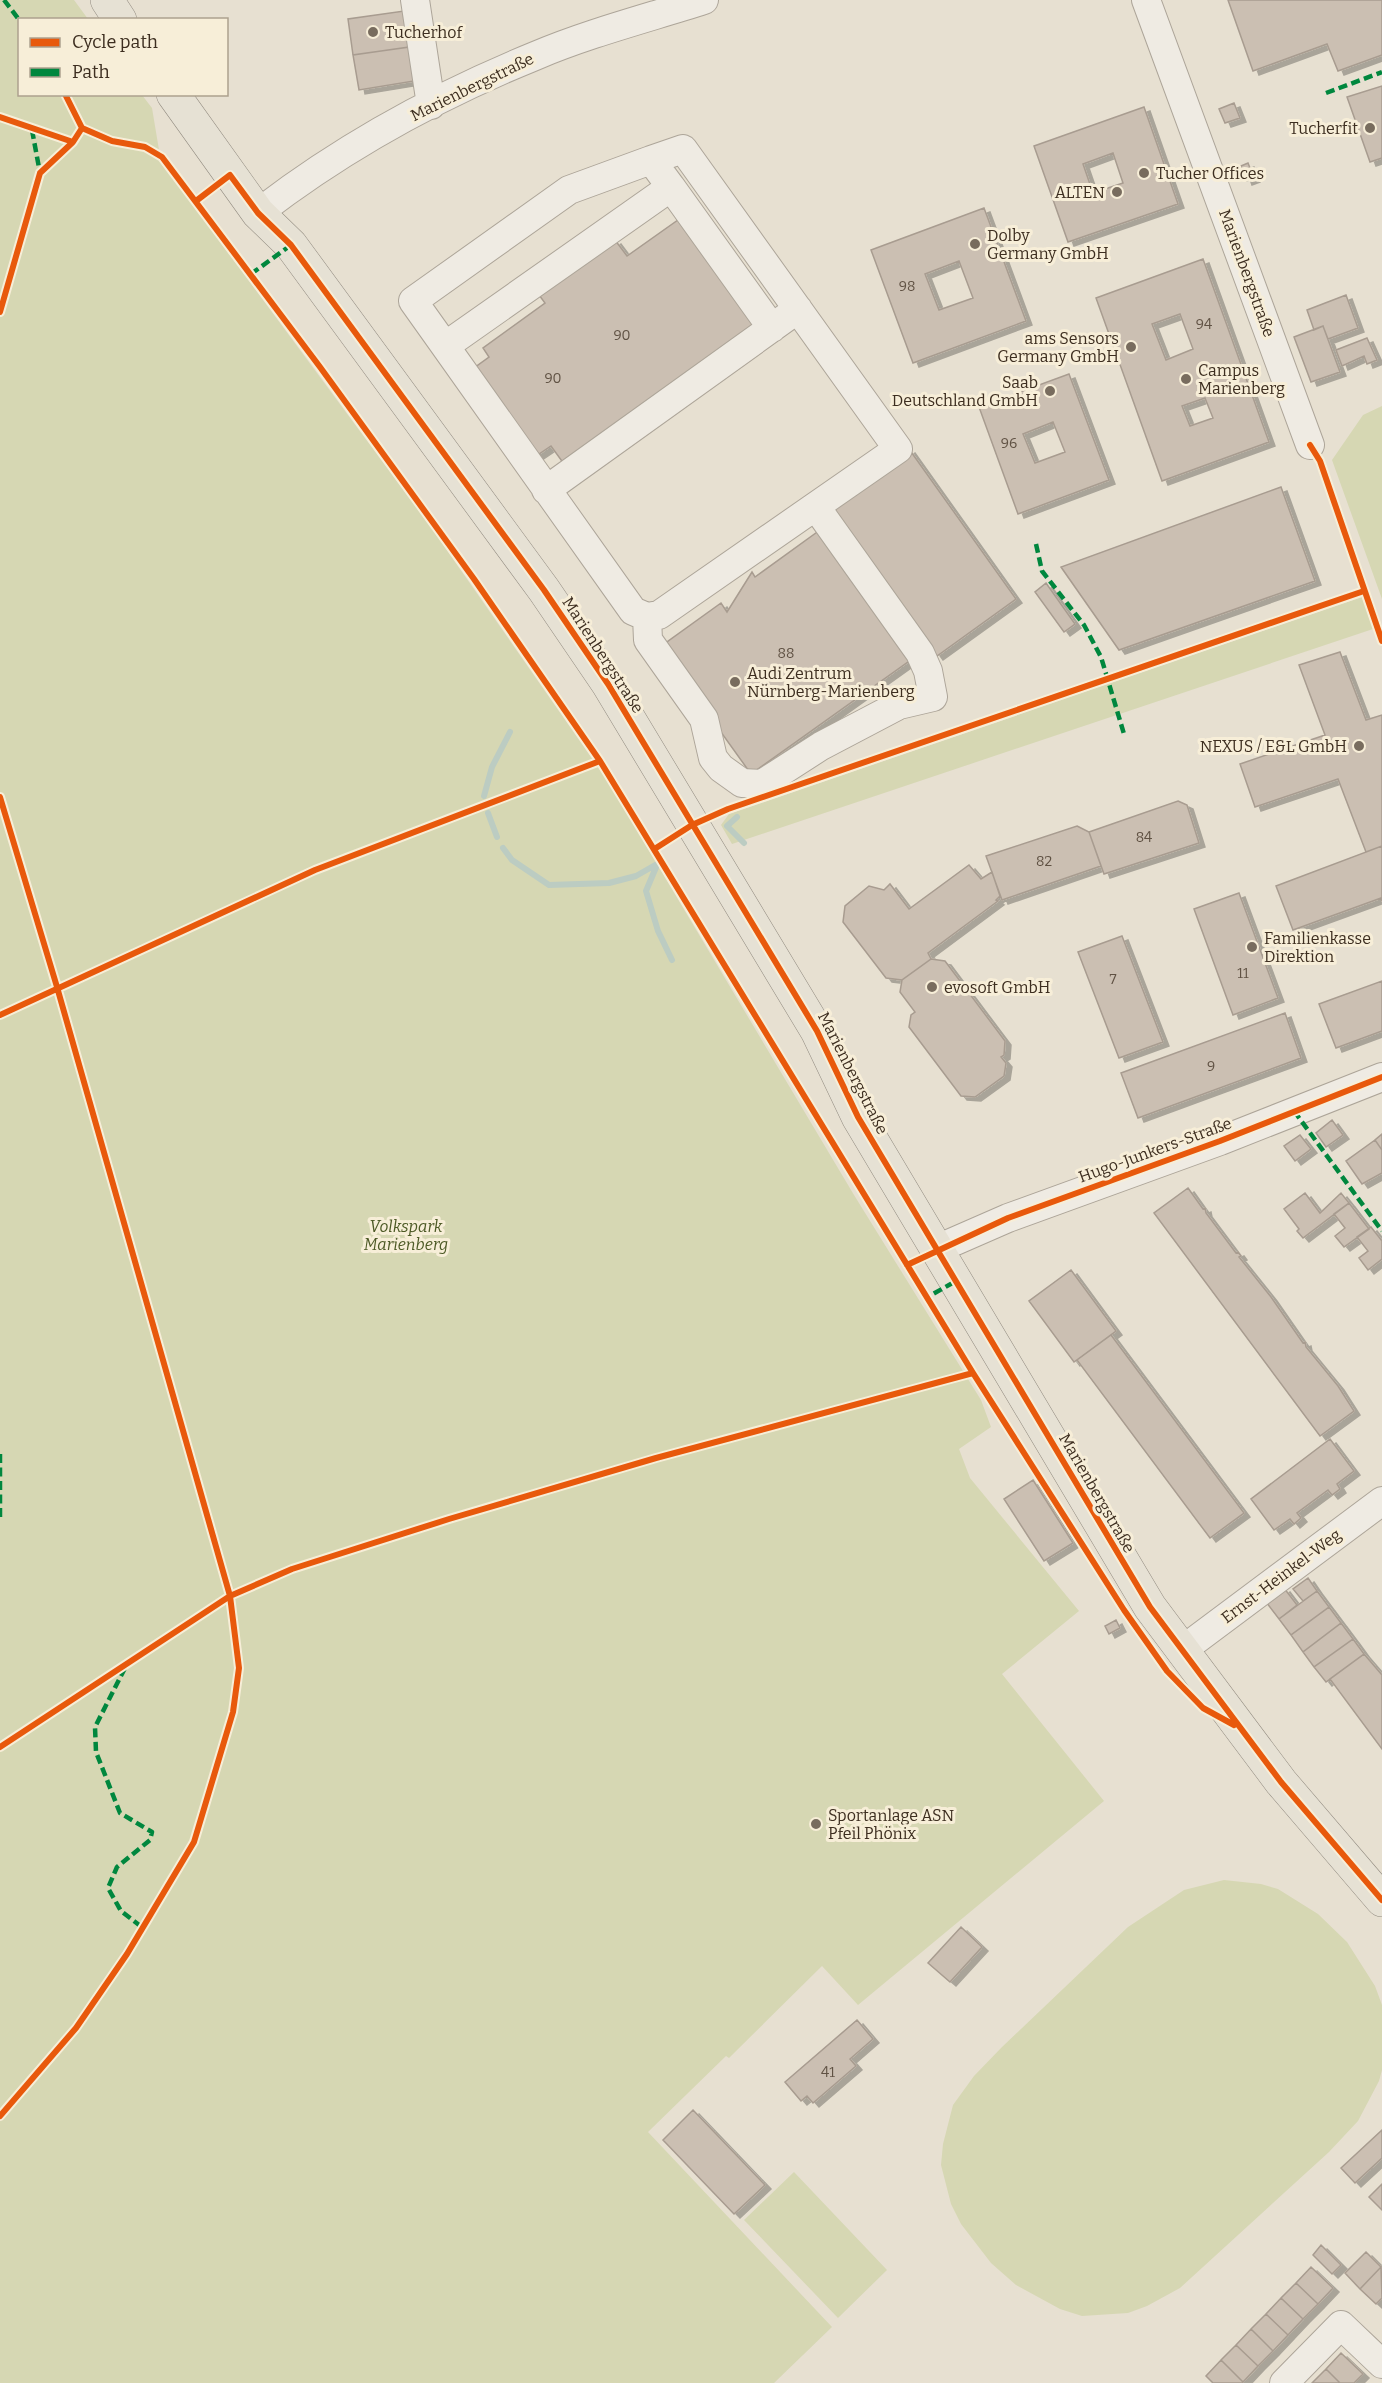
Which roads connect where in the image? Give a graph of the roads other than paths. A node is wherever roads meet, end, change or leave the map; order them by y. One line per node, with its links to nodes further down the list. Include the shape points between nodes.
1 (107, 0): 5 (main road)
2 (415, 0): 7 (street)
3 (704, 0): 7 (street, Marienbergstraße, via 536,55)
4 (1146, 0): 14 (street, Marienbergstraße)
5 (119, 18)
6 (174, 96): 10 (main road, Marienbergstraße)
7 (430, 105): 10 (street, Marienbergstraße, via 325,163)
8 (651, 160): 9 (street); 11 (street, via 683,149); 13 (street, via 569,190 413,301)
9 (671, 187): 12 (street); 13 (street)
10 (258, 213): 19 (main road, Marienbergstraße, via 291,245 530,587 799,1040 858,1117)
11 (798, 309): 12 (street); 16 (street, via 898,449)
12 (772, 328): 15 (street)
13 (445, 346): 15 (street)
14 (1310, 445)
15 (546, 490): 17 (street, via 633,611)
16 (816, 507): 17 (street, via 659,615); 17 (street, via 920,653 933,697 899,705 821,746 762,784 742,783 713,758 704,719 648,640)
17 (647, 617)
18 (1382, 1077): 19 (street, Hugo-Junkers-Straße, via 1008,1218)
19 (937, 1249): 21 (main road, Marienbergstraße, via 1124,1566)
20 (1382, 1501): 21 (street, Ernst-Heinkel-Weg)
21 (1181, 1651): 22 (main road, Marienbergstraße, via 1281,1782)
22 (1382, 1900)
23 (1382, 2364): 24 (street, via 1341,2325)
24 (1284, 2383)

